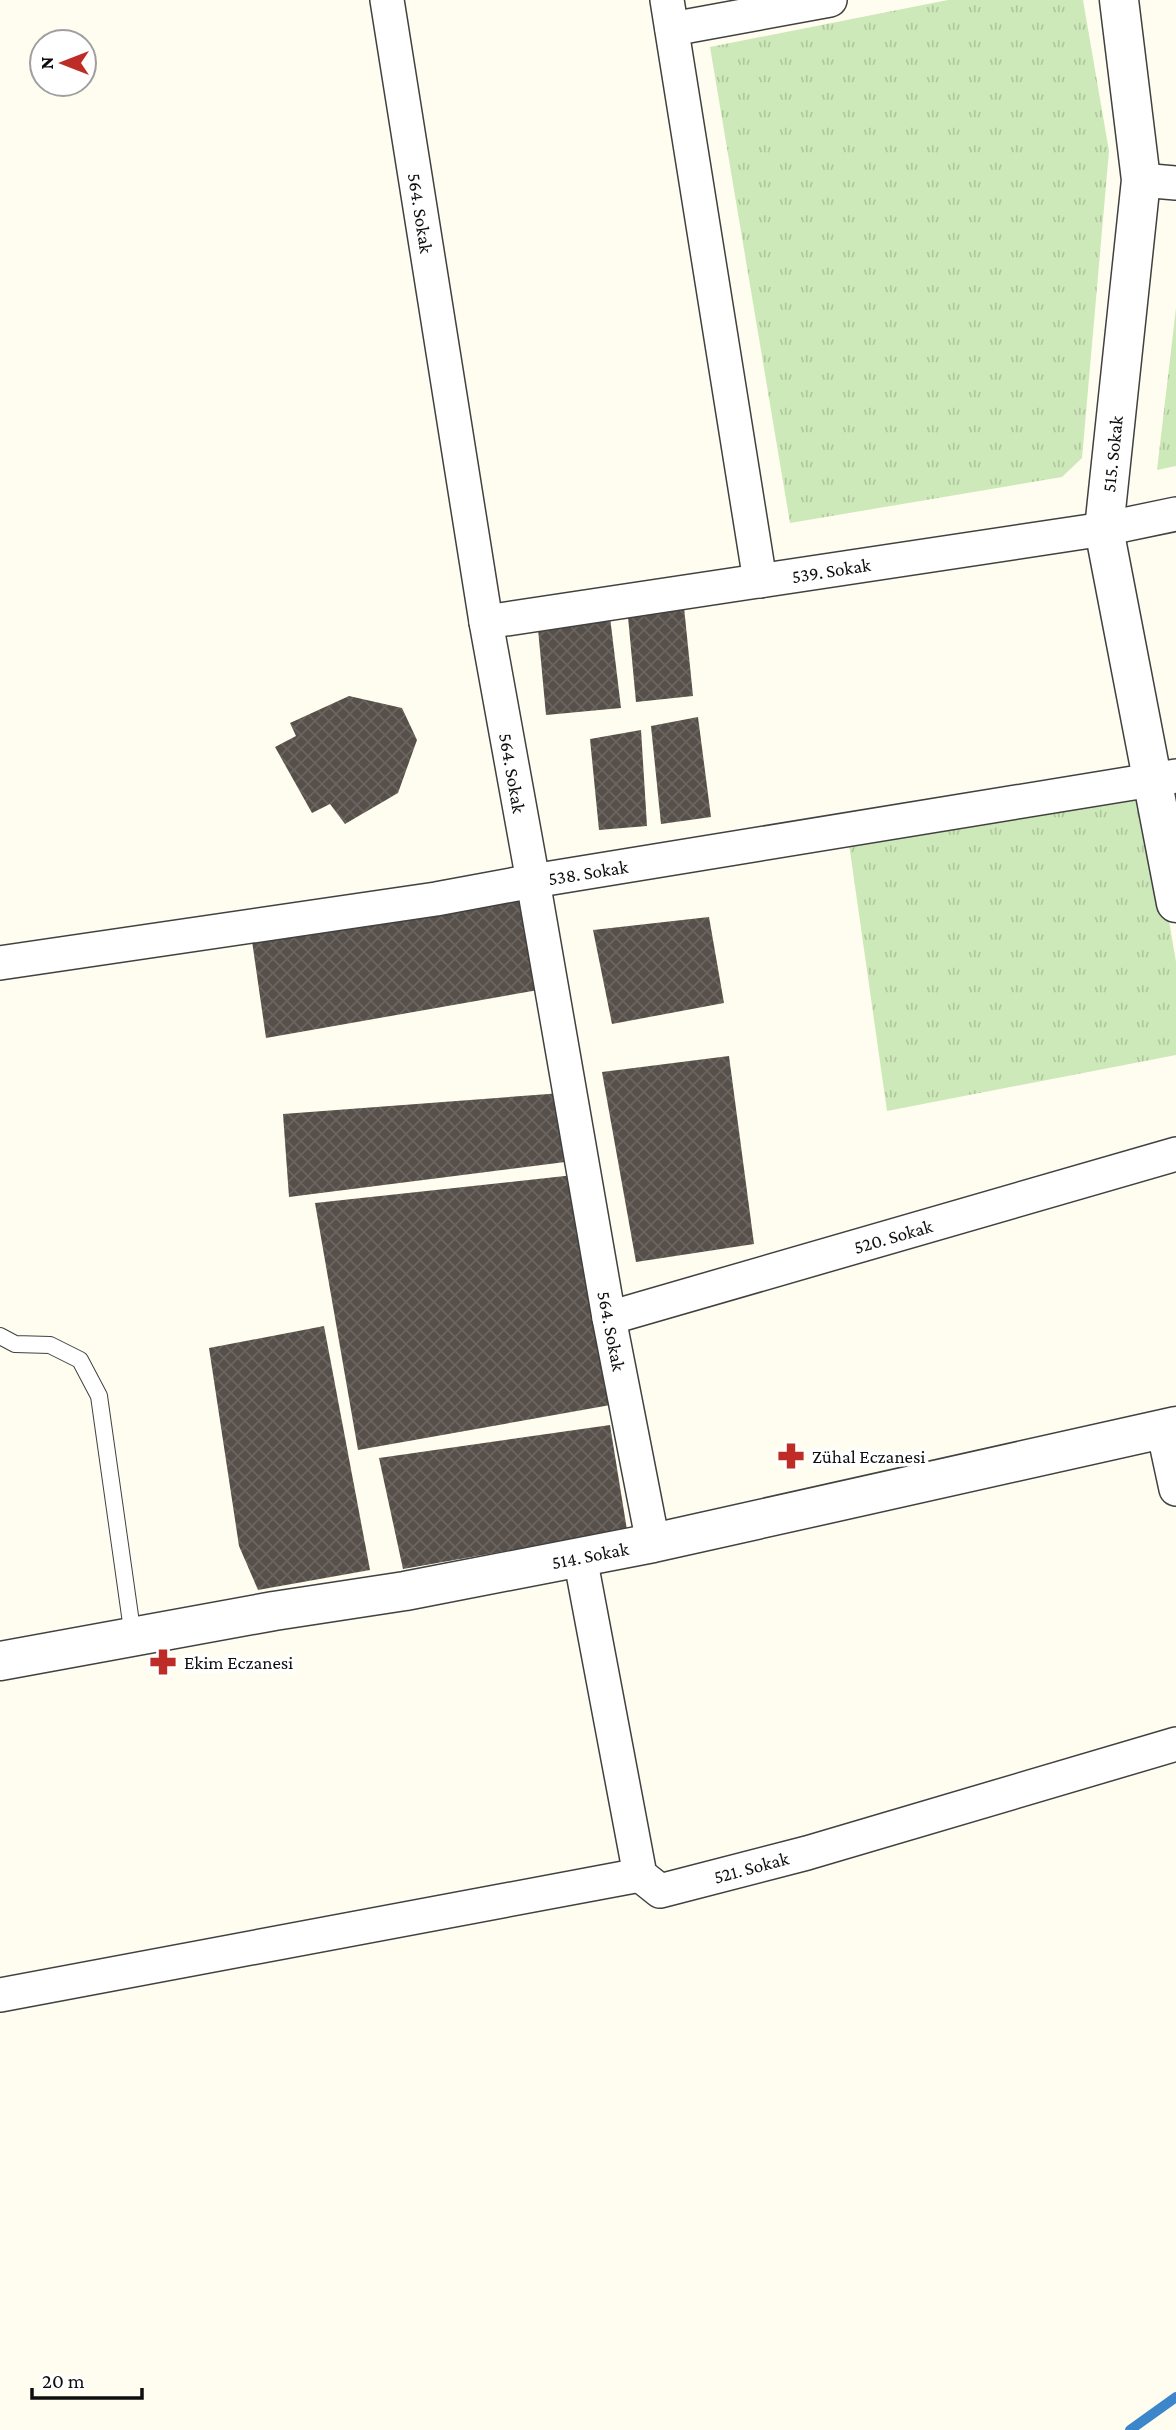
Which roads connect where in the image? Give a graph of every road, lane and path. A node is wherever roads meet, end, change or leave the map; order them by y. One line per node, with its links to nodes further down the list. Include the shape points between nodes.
1 (387, 0): 9 (street, 564. Sokak)
2 (830, 0): 4 (street)
3 (1119, 0): 5 (street, 515. Sokak)
4 (669, 15): 8 (street)
5 (1159, 181): 7 (street, 515. Sokak)
6 (1176, 514): 7 (street, 539. Sokak)
7 (1104, 529): 8 (street, 539. Sokak); 10 (street, 515. Sokak)
8 (760, 581): 9 (street, 539. Sokak)
9 (486, 622): 11 (street, 564. Sokak)
10 (1165, 778): 11 (street, 538. Sokak); 12 (street, 515. Sokak)
11 (533, 881): 13 (street, 538. Sokak, via 436,900); 15 (street, 564. Sokak)
12 (1176, 903)
13 (0, 962)
14 (1176, 1154): 15 (street, 520. Sokak)
15 (609, 1318): 19 (street, 564. Sokak)
16 (0, 1336): 21 (lane, via 15,1343 50,1345 80,1360 99,1396)
17 (1170, 1428): 18 (street); 19 (street, 514. Sokak)
18 (1176, 1489)
19 (653, 1543): 20 (street, 514. Sokak)
20 (580, 1557): 21 (street, 514. Sokak); 24 (street)
21 (134, 1637): 22 (street, 514. Sokak)
22 (0, 1661)
23 (1176, 1744): 24 (street, 521. Sokak, via 807,1853 660,1891)
24 (640, 1875): 25 (street)
25 (0, 1995)

